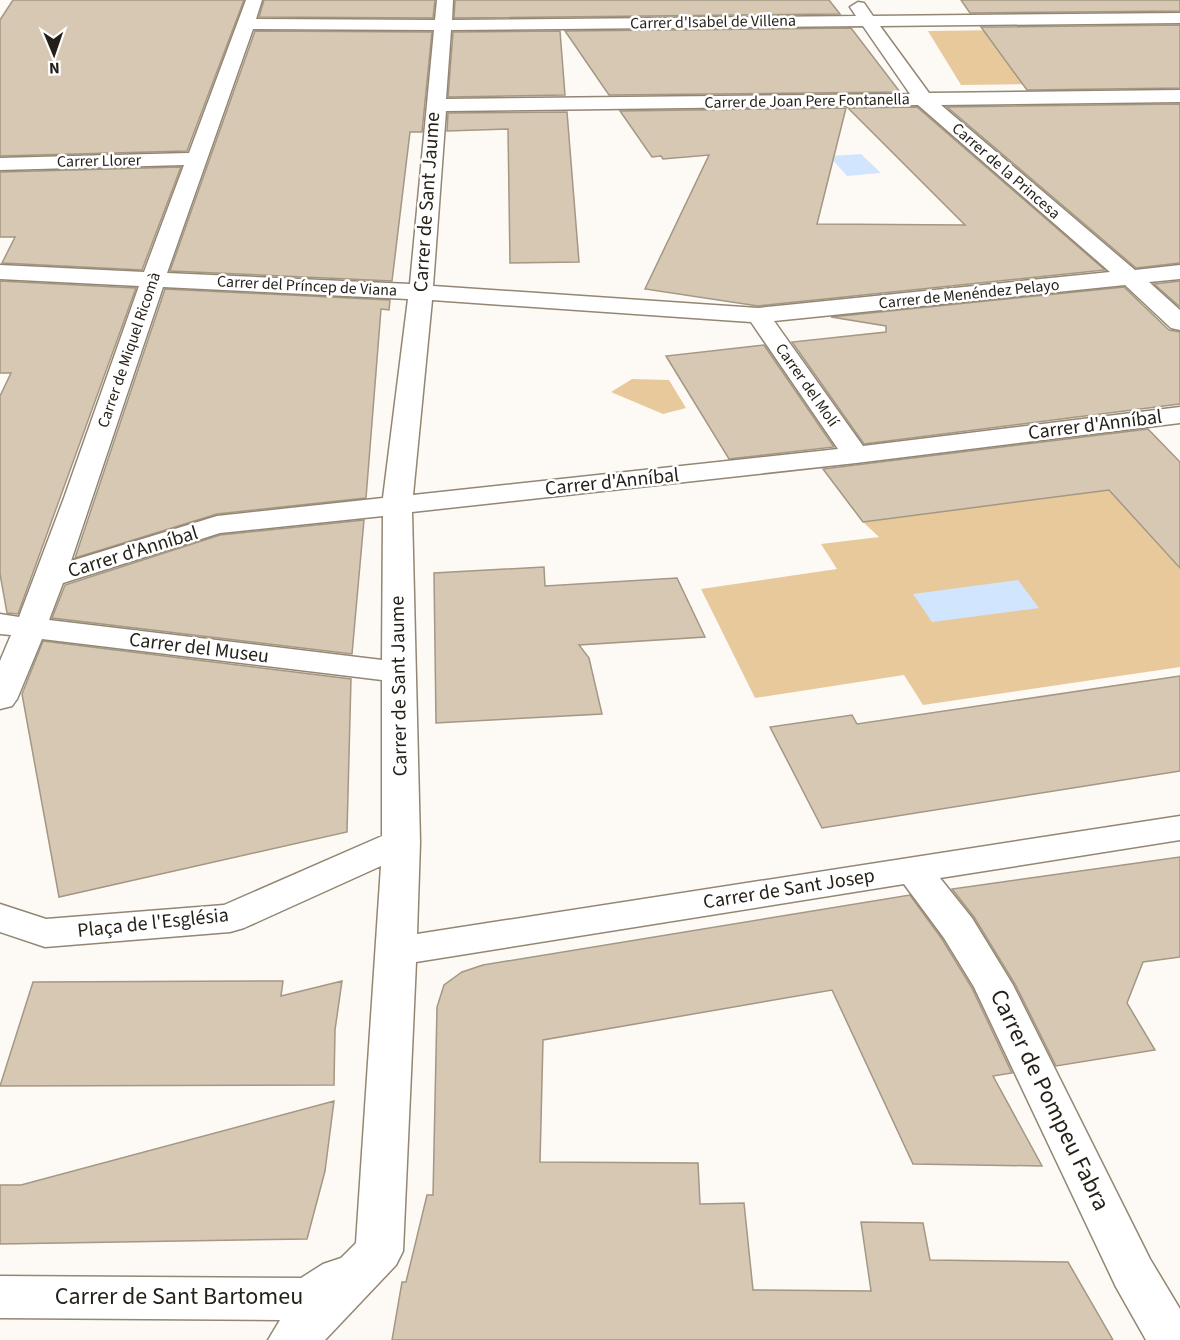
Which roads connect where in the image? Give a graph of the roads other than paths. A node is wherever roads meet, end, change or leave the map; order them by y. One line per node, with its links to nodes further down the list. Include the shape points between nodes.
1 (254, 0): 6 (street, Carrer de Miquel Ricomà)
2 (445, 0): 7 (street, Carrer de Sant Jaume)
3 (853, 0): 5 (street, Carrer de la Princesa)
4 (1180, 18): 5 (street, Carrer d'Isabel de Villena)
5 (868, 21): 7 (street, Carrer d'Isabel de Villena); 9 (street, Carrer de la Princesa)
6 (246, 24): 7 (street, Carrer d'Isabel de Villena); 11 (street, Carrer de Miquel Ricomà)
7 (443, 25): 10 (street, Carrer de Sant Jaume)
8 (1180, 96): 9 (street, Carrer de Joan Pere Fontanella)
9 (924, 100): 10 (street, Carrer de Joan Pere Fontanella); 15 (street, Carrer de la Princesa)
10 (435, 105): 17 (street, Carrer de Sant Jaume)
11 (198, 159): 12 (street, Carrer Llorer); 16 (street, Carrer de Miquel Ricomà)
12 (0, 164)
13 (0, 272): 16 (street, Carrer del Príncep de Viana)
14 (1180, 272): 15 (street, Carrer de Menéndez Pelayo)
15 (1130, 277): 18 (street, Carrer de Menéndez Pelayo); 19 (street, Carrer de la Princesa)
16 (153, 279): 17 (street, Carrer del Príncep de Viana); 23 (street, Carrer de Miquel Ricomà)
17 (421, 292): 18 (street, Carrer del Príncep de Viana); 22 (street, Carrer de Sant Jaume)
18 (758, 315): 21 (street, Carrer del Molí)
19 (1180, 323)
20 (1180, 415): 21 (street, Carrer d'Anníbal)
21 (856, 455): 22 (street, Carrer d'Anníbal)
22 (397, 506): 23 (street, Carrer d'Anníbal, via 217,525); 26 (street, Carrer de Sant Jaume)
23 (51, 577): 25 (street, Carrer de Miquel Ricomà)
24 (0, 624): 25 (street, Carrer del Museu)
25 (32, 628): 26 (street, Carrer del Museu); 27 (street, Carrer de Miquel Ricomà)
26 (398, 672): 29 (street, Carrer de Sant Jaume)
27 (0, 699)
28 (1180, 828): 30 (street, Carrer de Sant Josep)
29 (401, 842): 31 (street, Plaça de l'Església, via 230,918 45,933); 32 (street, Carrer de Sant Jaume)
30 (913, 870): 32 (street, Carrer de Sant Josep); 36 (street, Carrer de Pompeu Fabra, via 958,928 993,985 1133,1272)
31 (0, 918)
32 (397, 951): 33 (street, Carrer de Sant Jaume)
33 (379, 1251): 34 (street, Carrer de Sant Bartomeu, via 309,1299); 35 (street)
34 (1, 1297)
35 (293, 1340)
36 (1172, 1340)

